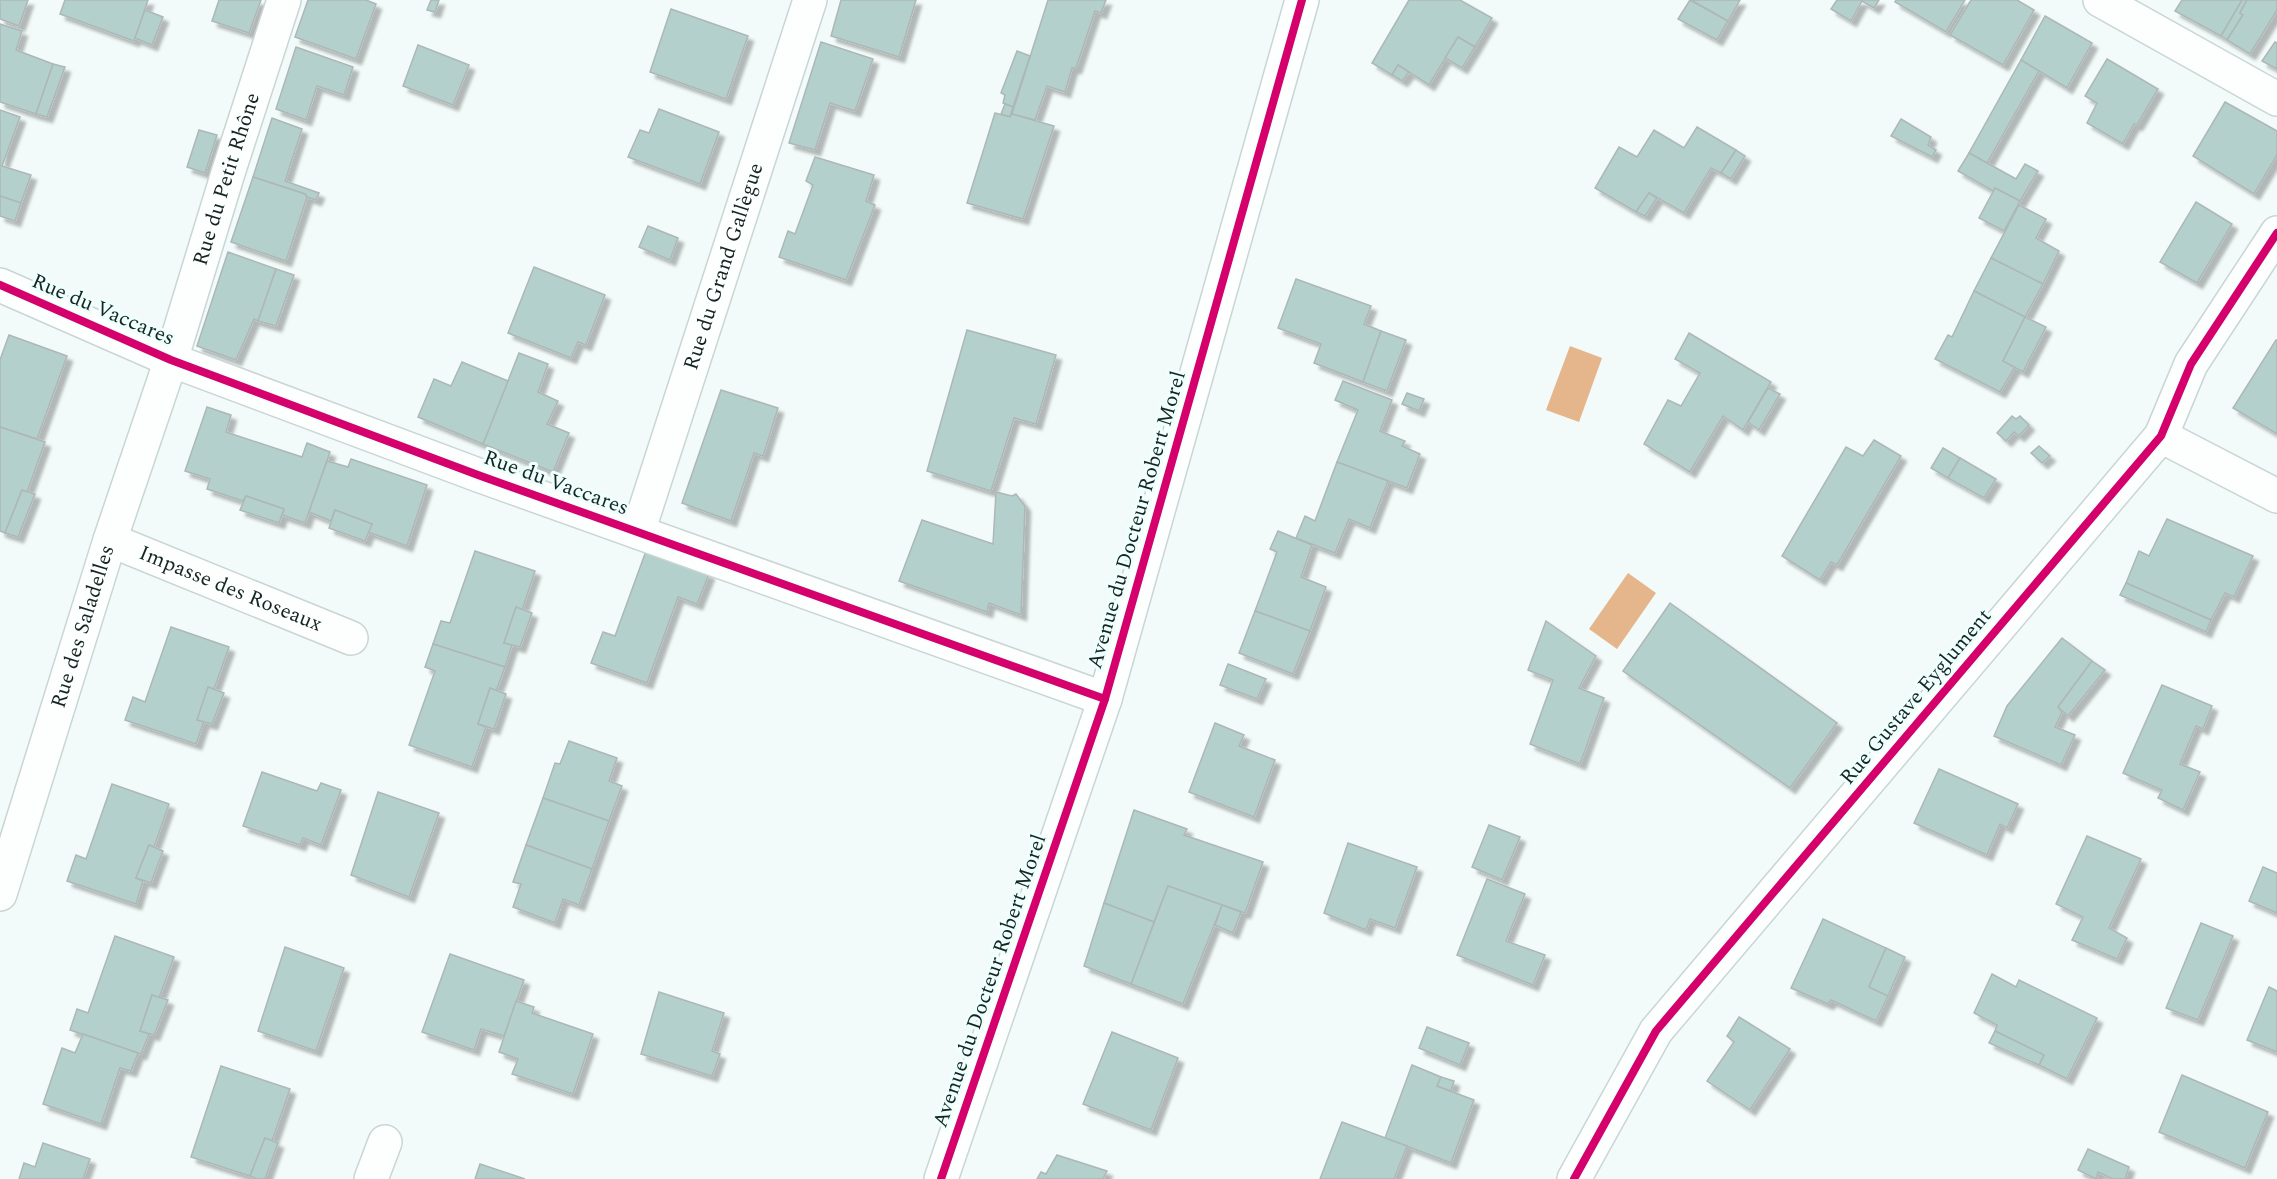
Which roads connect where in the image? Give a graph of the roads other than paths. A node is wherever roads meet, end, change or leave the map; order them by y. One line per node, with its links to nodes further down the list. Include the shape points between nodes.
1 (284, 0): 8 (street, Rue du Petit Rhône)
2 (810, 0): 11 (street, Rue du Grand Gallègue)
3 (1302, 0): 14 (street, Avenue du Docteur Robert Morel)
4 (2100, 0): 5 (street)
5 (2277, 99)
6 (2277, 233): 9 (street, Rue Gustave Eyglument, via 2191,364)
7 (0, 285): 8 (street, Rue du Vaccares)
8 (171, 360): 11 (street, Rue du Vaccares); 12 (street, Rue des Saladelles)
9 (2161, 436): 10 (street); 19 (street, Rue Gustave Eyglument, via 1656,1030)
10 (2277, 496)
11 (638, 532): 14 (street, Rue du Vaccares)
12 (110, 540): 13 (street, Impasse des Roseaux); 15 (street, Rue des Saladelles)
13 (351, 638)
14 (1105, 699): 18 (street, Avenue du Docteur Robert Morel)
15 (0, 894)
16 (385, 1142): 17 (street)
17 (371, 1179)
18 (941, 1179)
19 (1574, 1179)

